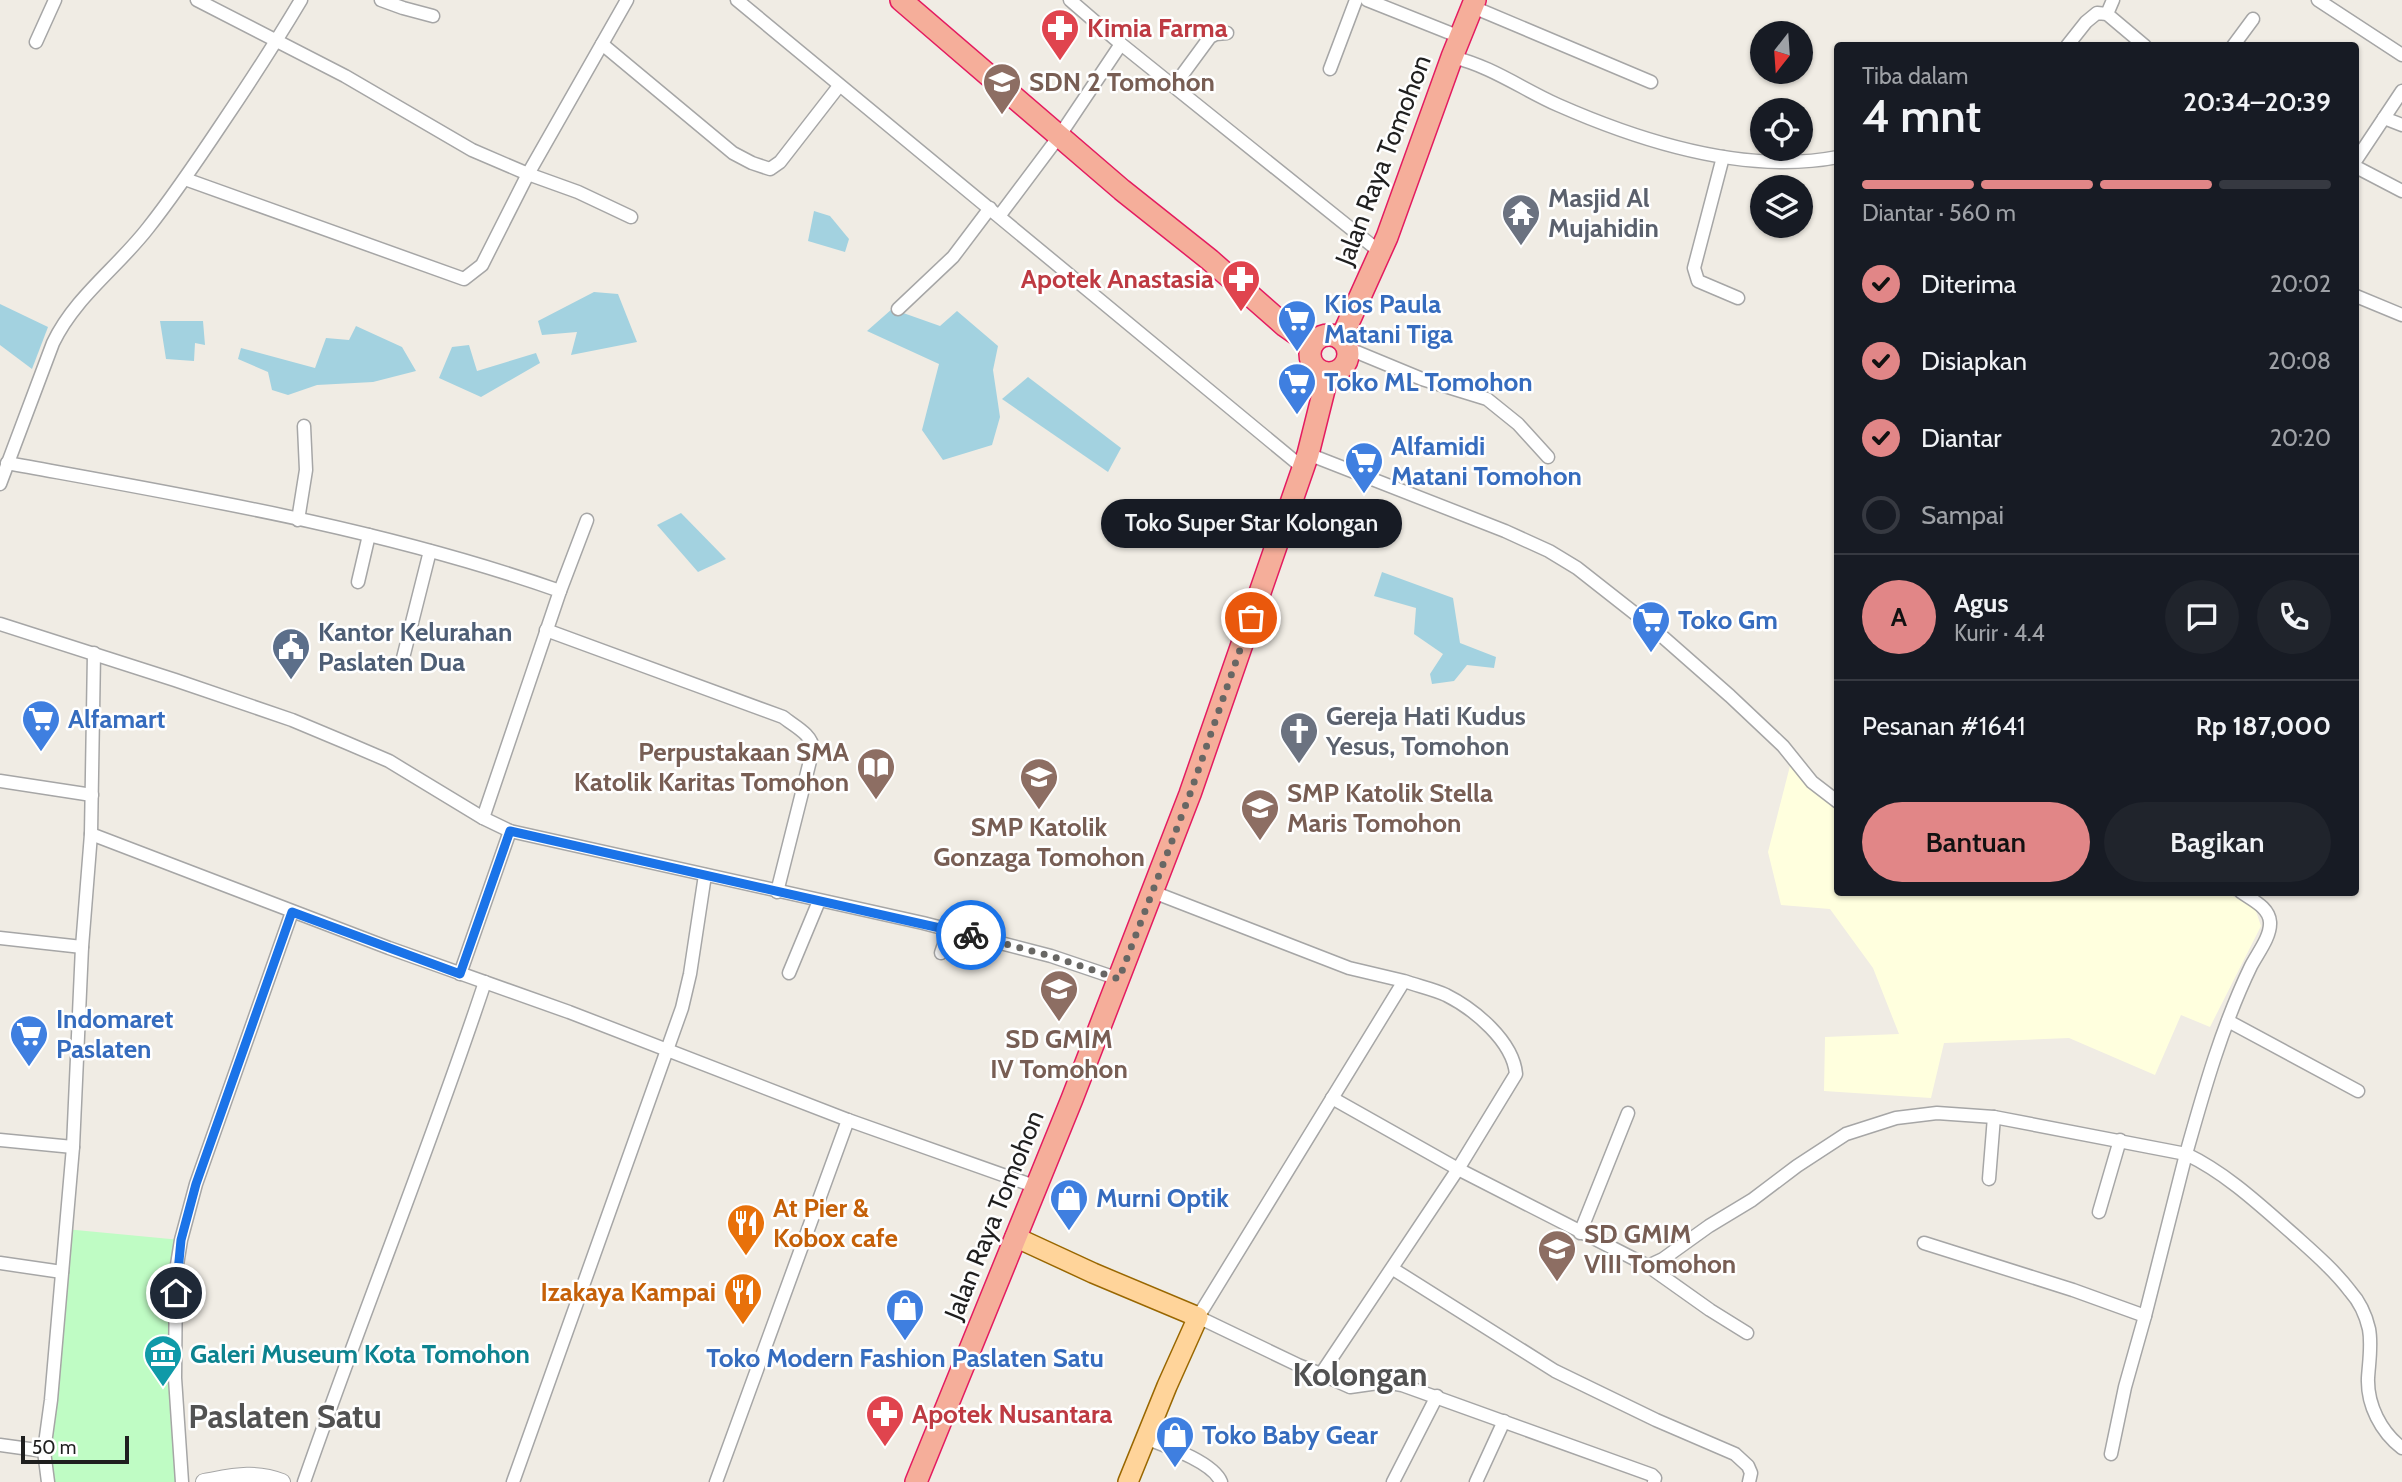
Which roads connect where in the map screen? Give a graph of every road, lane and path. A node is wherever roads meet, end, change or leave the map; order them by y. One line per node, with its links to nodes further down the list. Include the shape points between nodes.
1 (55, 0): 22 (street)
2 (197, 0): 18 (street)
3 (301, 0): 18 (street)
4 (381, 0): 15 (street)
5 (627, 0): 23 (street)
6 (737, 0): 29 (street)
7 (901, 0): 34 (highway)
8 (1070, 0): 24 (street)
9 (1356, 0): 27 (street)
10 (1367, 0): 25 (street)
11 (2113, 0): 14 (street)
12 (2318, 0): 26 (street)
13 (1474, 4): 25 (highway, Jalan Raya Tomohon); 28 (street)
14 (2108, 14): 19 (street, via 2097,13); 20 (street)
15 (432, 16)
16 (2253, 19): 21 (street)
17 (1227, 33): 30 (street, via 1210,37)
18 (277, 41): 39 (street, via 472,150); 40 (street)
19 (2070, 42)
20 (2140, 42)
21 (2236, 42)
22 (36, 43)
23 (602, 44): 29 (street, via 733,153 770,169); 39 (street)
24 (1121, 44): 30 (street); 34 (street)
25 (1456, 47): 36 (street, via 1476,63 1557,105 1636,137); 44 (highway, Jalan Raya Tomohon)
26 (2402, 55)
27 (1331, 69)
28 (1651, 82)
29 (839, 86): 42 (street)
30 (1174, 86): 44 (street)
31 (2402, 91): 32 (street)
32 (2385, 118): 33 (street); 35 (street)
33 (2402, 125)
34 (1060, 135): 42 (street); 50 (highway)
35 (2359, 156)
36 (1723, 157): 37 (street, via 1810,162); 46 (street, via 1694,268 1698,281)
37 (1834, 158)
38 (2359, 169): 41 (street)
39 (528, 174): 40 (street, via 482,265 464,279); 43 (street)
40 (185, 179): 55 (street, via 132,248 63,322)
41 (2402, 191)
42 (995, 212): 47 (street); 54 (street, via 1256,431)
43 (631, 217)
44 (1380, 252): 49 (highway, Jalan Raya Tomohon)
45 (2359, 297): 48 (street)
46 (1738, 298)
47 (898, 309)
48 (2402, 314)
49 (1344, 343): 50 (highway, via 1325,335); 51 (highway, Jalan Raya Tomohon, via 1346,364); 53 (street, via 1422,379 1487,399)
50 (1312, 345): 51 (highway, via 1311,361)
51 (1328, 374): 54 (highway, Jalan Raya Tomohon)
52 (304, 426): 57 (street, via 306,470)
53 (1548, 457)
54 (1306, 461): 69 (street, via 1505,531 1577,568 1730,696 1783,746 1811,782); 75 (highway, Jalan Raya Tomohon)
55 (7, 463): 56 (street); 57 (street)
56 (1, 481)
57 (298, 520): 59 (street)
58 (587, 520): 62 (street)
59 (369, 535): 60 (street); 61 (street)
60 (430, 551): 62 (street); 66 (street)
61 (358, 582)
62 (560, 591): 64 (street)
63 (0, 624): 65 (street)
64 (546, 630): 70 (street); 74 (street, via 783,717 808,736 813,749)
65 (94, 653): 68 (street); 70 (street, via 347,743 389,761)
66 (402, 662)
67 (0, 781): 68 (street)
68 (92, 795): 72 (street)
69 (1834, 799)
70 (483, 818): 71 (street)
71 (510, 831): 73 (street); 84 (street)
72 (91, 834): 78 (street); 81 (street)
73 (705, 875): 74 (street); 89 (street, via 687,992)
74 (778, 892): 77 (street)
75 (1153, 892): 85 (highway, Jalan Raya Tomohon); 86 (street, via 1349,968)
76 (2246, 896): 88 (street, via 2266,911 2269,931)
77 (819, 901): 79 (street); 83 (street)
78 (292, 912): 84 (street); 122 (street, via 196,1184 181,1240 174,1378)
79 (949, 930): 82 (street); 85 (street)
80 (0, 938): 81 (street)
81 (82, 947): 97 (street)
82 (941, 953)
83 (789, 973)
84 (460, 974): 87 (street)
85 (1119, 979): 101 (highway, Jalan Raya Tomohon)
86 (1404, 981): 91 (street); 99 (street, via 1466,1007 1494,1033 1515,1066 1512,1082)
87 (485, 982): 89 (street); 125 (street)
88 (2228, 1021): 90 (street); 98 (street)
89 (667, 1049): 94 (street); 126 (street)
90 (2358, 1091)
91 (1332, 1098): 99 (street); 111 (street)
92 (1628, 1113): 103 (street)
93 (1994, 1117): 96 (street); 100 (street); 107 (street, via 1937,1113 1896,1118 1846,1134)
94 (848, 1120): 101 (street); 127 (street)
95 (0, 1140): 97 (street)
96 (2120, 1140): 98 (street); 102 (street)
97 (73, 1147): 109 (street)
98 (2186, 1154): 110 (street); 118 (street, via 2224,1176 2327,1265 2350,1291 2369,1330 2368,1381 2373,1406 2382,1428)
99 (1458, 1169): 103 (street); 108 (street)
100 (1989, 1179)
101 (1037, 1187): 104 (highway, Jalan Raya Tomohon)
102 (2099, 1212)
103 (1580, 1233): 107 (street)
104 (1015, 1237): 111 (main road); 128 (highway, Jalan Raya Tomohon)
105 (1924, 1243): 110 (street)
106 (0, 1263): 109 (street)
107 (1648, 1266): 112 (street)
108 (1393, 1269): 113 (street); 134 (street, via 1555,1371 1735,1454 1748,1466)
109 (62, 1272): 119 (street)
110 (2145, 1316): 120 (street)
111 (1198, 1317): 113 (street); 116 (main road)
112 (1747, 1333)
113 (1321, 1374): 114 (street, via 1350,1387 1385,1382)
114 (1437, 1396): 115 (street); 131 (street)
115 (1504, 1422): 132 (street); 133 (street, via 1652,1475)
116 (1145, 1438): 129 (main road); 130 (street, via 1199,1462 1217,1473)
117 (0, 1445): 119 (street)
118 (2402, 1448)
119 (44, 1451): 121 (street)
120 (2111, 1454)
121 (48, 1482)
122 (182, 1482)
123 (204, 1482): 124 (street, via 265,1475)
124 (282, 1482)
125 (304, 1482)
126 (513, 1482)
127 (716, 1482)
128 (916, 1482)
129 (1128, 1482)
130 (1221, 1482)
131 (1393, 1482)
132 (1476, 1482)
133 (1654, 1482)
134 (1749, 1482)

